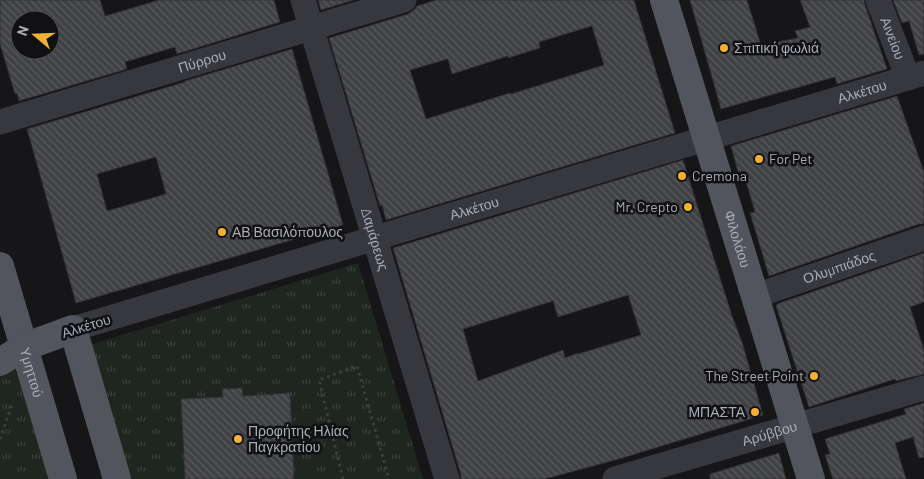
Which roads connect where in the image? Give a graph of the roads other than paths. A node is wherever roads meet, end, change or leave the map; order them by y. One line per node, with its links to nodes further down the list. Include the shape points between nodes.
1 (303, 0): 5 (street, Δαμάρεως)
2 (404, 0): 5 (street, Πύρρου)
3 (664, 0): 8 (main road, Φιλολάου)
4 (878, 0): 6 (street, Αινείου)
5 (311, 28): 7 (street, Πύρρου); 10 (street, Δαμάρεως)
6 (916, 75): 8 (street, Αλκέτου)
7 (0, 122)
8 (707, 139): 10 (street, Αλκέτου); 12 (main road, Φιλολάου)
9 (924, 238): 12 (street, Ολυμπιάδος)
10 (375, 239): 13 (street, Αλκέτου); 20 (street, Δαμάρεως)
11 (0, 266): 14 (main road, Υμηττού)
12 (755, 296): 17 (main road, Φιλολάου)
13 (73, 329): 14 (main road, Αλκέτου); 19 (main road)
14 (24, 346): 15 (main road, Αλκέτου); 18 (main road, Υμηττού)
15 (0, 362)
16 (924, 388): 17 (street, Αρύββου)
17 (795, 426): 21 (street, Αρύββου); 22 (main road, Φιλολάου)
18 (63, 479)
19 (116, 479)
20 (447, 479)
21 (615, 479)
22 (811, 479)

